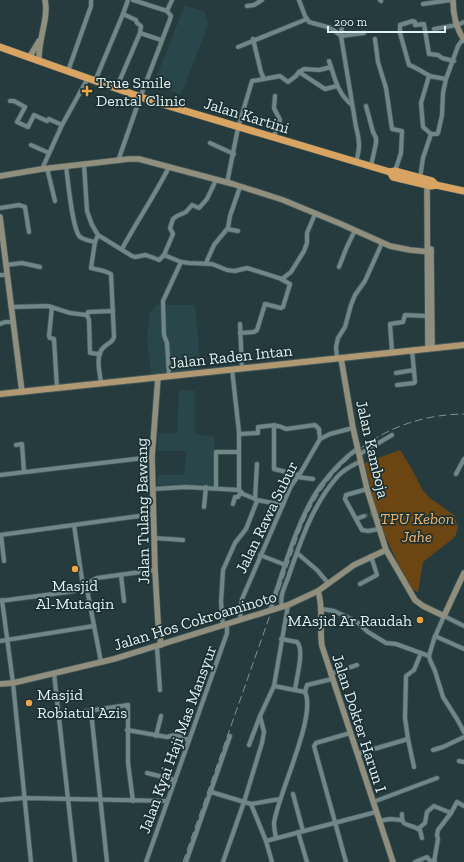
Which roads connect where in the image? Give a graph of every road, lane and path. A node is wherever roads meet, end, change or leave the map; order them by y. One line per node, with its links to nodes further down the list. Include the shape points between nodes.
1 (45, 0): 22 (street, via 45,18)
2 (90, 0): 34 (street, via 91,6)
3 (128, 0): 12 (street)
4 (133, 0): 11 (street)
5 (172, 0): 11 (street)
6 (262, 0): 10 (street)
7 (299, 0): 13 (street)
8 (452, 0): 9 (street); 16 (street)
9 (423, 4)
10 (247, 6)
11 (167, 10): 25 (street, via 171,16)
12 (123, 14): 19 (street, via 136,20 141,26); 39 (street)
13 (307, 19): 21 (street, via 312,24 331,28); 26 (street)
14 (464, 22): 16 (street)
15 (342, 23): 21 (street)
16 (457, 25): 17 (street); 18 (street)
17 (434, 28)
18 (462, 32): 24 (street)
19 (140, 33): 25 (street); 41 (street)
20 (364, 33): 21 (street)
21 (341, 36): 45 (street)
22 (40, 39): 29 (street); 30 (street)
23 (375, 39): 62 (street, via 392,129 402,131 401,153)
24 (464, 39): 32 (street, via 458,46)
25 (162, 40): 43 (street)
26 (254, 40): 28 (street); 37 (street)
27 (0, 47): 29 (highway, Jalan Kartini)
28 (238, 47)
29 (28, 57): 30 (highway, Jalan Kartini)
30 (40, 60): 34 (highway, Jalan Kartini)
31 (329, 61): 33 (street)
32 (454, 61): 36 (street, via 442,58 438,54 429,54 424,24 415,25 413,21 400,25 409,65); 38 (street)
33 (331, 66): 35 (street, via 319,70 304,69); 40 (street)
34 (68, 71): 39 (highway, Jalan Kartini)
35 (299, 72): 37 (street, via 288,82 280,76); 40 (street, via 325,89)
36 (430, 76): 38 (street); 49 (street, via 421,103 422,125)
37 (264, 79): 48 (street, via 252,81)
38 (446, 79): 49 (street, via 438,133)
39 (91, 80): 41 (highway, Jalan Kartini); 47 (street)
40 (337, 86): 45 (street, via 342,97)
41 (116, 89): 43 (highway, Jalan Kartini)
42 (275, 96): 50 (street, via 274,108 280,120)
43 (140, 98): 48 (highway, Jalan Kartini); 55 (street)
44 (10, 101): 47 (street, via 25,107 18,122 28,127 34,115)
45 (352, 105): 56 (street, via 360,144)
46 (366, 106): 60 (street, via 376,138)
47 (62, 125): 53 (street)
48 (238, 128): 50 (highway, Jalan Kartini); 54 (street)
49 (431, 134): 64 (street)
50 (274, 138): 56 (highway, Jalan Kartini)
51 (210, 143): 54 (street)
52 (31, 146): 53 (street)
53 (49, 153): 61 (street)
54 (234, 154): 66 (street)
55 (118, 161): 57 (street); 59 (street, via 139,159)
56 (356, 163): 60 (highway, Jalan Kartini)
57 (84, 164): 58 (street); 78 (street, via 88,210)
58 (66, 166): 61 (street); 79 (street, via 78,233 82,238)
59 (169, 167): 65 (street); 81 (street)
60 (371, 167): 62 (highway, Jalan Kartini)
61 (44, 169): 63 (street); 70 (street)
62 (392, 172): 64 (highway, Jalan Kartini); 68 (highway, via 394,177)
63 (0, 176)
64 (420, 178): 68 (highway, Jalan Kartini, via 432,181)
65 (216, 180): 66 (street); 83 (street, via 207,199 199,208 192,205 186,212 173,219 170,228 173,234)
66 (227, 183): 67 (street)
67 (240, 186): 72 (street); 74 (street)
68 (431, 186): 69 (highway, Jalan Kartini); 82 (street)
69 (464, 192)
70 (56, 201)
71 (0, 208): 77 (street, via 25,207)
72 (315, 214): 75 (street); 91 (street, via 307,233 308,243 304,251 291,272)
73 (0, 217): 86 (street)
74 (228, 228): 76 (street); 85 (street, via 214,245)
75 (355, 230): 80 (street); 88 (street)
76 (238, 231)
77 (29, 232)
78 (98, 235): 79 (street); 81 (street)
79 (95, 242): 94 (street, via 91,268 111,274)
80 (382, 243): 82 (street); 106 (street, via 365,281 355,295 345,327 338,338 336,347)
81 (122, 249): 83 (street, via 135,257 146,256 159,260)
82 (429, 252): 96 (street); 102 (street)
83 (164, 255): 84 (street)
84 (181, 262): 85 (street); 111 (street, via 163,301)
85 (206, 263): 91 (street, via 232,271 247,268)
86 (6, 265): 87 (street, via 22,263); 90 (street)
87 (40, 267)
88 (339, 267)
89 (0, 275): 90 (street)
90 (7, 275): 92 (street)
91 (280, 279): 100 (street, via 290,284 283,307 265,304 257,330)
92 (12, 307): 93 (street); 97 (street)
93 (52, 307): 95 (street); 115 (street, via 49,336 54,339)
94 (113, 311): 95 (street, via 88,312); 105 (street, via 114,339)
95 (87, 315): 105 (street, via 90,353)
96 (428, 316): 102 (street); 104 (street, via 405,315 403,322 390,324)
97 (13, 322): 98 (street); 116 (street)
98 (0, 324)
99 (240, 324): 100 (street)
100 (240, 333): 107 (street)
101 (464, 345): 102 (main road, Jalan Raden Intan)
102 (430, 348): 103 (main road, Jalan Raden Intan)
103 (412, 350): 104 (main road, Jalan Raden Intan); 109 (street)
104 (392, 352): 106 (main road, Jalan Raden Intan)
105 (100, 354): 113 (street)
106 (339, 358): 107 (main road, Jalan Raden Intan); 119 (street, Jalan Kamboja)
107 (242, 368): 108 (main road, Jalan Raden Intan)
108 (232, 369): 111 (main road, Jalan Raden Intan); 120 (street)
109 (414, 370): 110 (street); 114 (street, via 414,383)
110 (396, 372)
111 (169, 375): 112 (main road, Jalan Raden Intan)
112 (158, 377): 113 (main road, Jalan Raden Intan); 127 (street, Jalan Tulang Bawang)
113 (101, 383): 115 (main road, Jalan Raden Intan)
114 (397, 385)
115 (57, 388): 116 (main road, Jalan Raden Intan)
116 (22, 392): 117 (main road, Jalan Raden Intan)
117 (0, 394)
118 (274, 425): 120 (street, via 258,427 258,433); 122 (street, via 286,429 317,425); 134 (street, via 274,468)
119 (353, 428): 122 (street); 124 (street, Jalan Kamboja)
120 (239, 434): 125 (street)
121 (392, 435): 126 (street)
122 (320, 439): 134 (street, Jalan Rawa Subur)
123 (16, 444): 131 (street, via 22,444)
124 (358, 448): 126 (street, Jalan Kamboja); 171 (street, via 333,471 315,495 302,519)
125 (239, 452): 137 (street, via 216,452); 140 (street)
126 (360, 454): 129 (street, Jalan Kamboja)
127 (152, 457): 131 (street); 138 (street, Jalan Tulang Bawang)
128 (464, 459): 132 (street)
129 (361, 461): 139 (street, Jalan Kamboja); 154 (street, via 339,475 326,492 315,509)
130 (257, 464): 141 (street, Jalan Rawa Subur)
131 (24, 472): 133 (street)
132 (456, 474)
133 (0, 475)
134 (298, 476): 135 (street); 143 (street, Jalan Rawa Subur)
135 (313, 479)
136 (206, 487): 137 (street); 138 (street); 144 (street)
137 (216, 488): 140 (street)
138 (153, 489): 145 (street, Jalan Tulang Bawang)
139 (367, 489): 147 (street, via 345,496); 149 (street, Jalan Kamboja)
140 (240, 491): 141 (street); 142 (street)
141 (256, 499): 143 (street); 174 (street, Jalan Rawa Subur, via 246,529 235,543 223,570 221,602)
142 (233, 504)
143 (282, 505): 155 (street, Jalan Rawa Subur)
144 (204, 507)
145 (154, 514): 148 (street); 151 (street, Jalan Tulang Bawang)
146 (364, 516): 147 (street)
147 (356, 519): 149 (street, via 362,530)
148 (74, 525): 150 (street); 164 (street)
149 (379, 529): 153 (street, Jalan Kamboja)
150 (0, 535): 157 (street)
151 (154, 538): 152 (street); 159 (street, Jalan Tulang Bawang)
152 (184, 540)
153 (386, 550): 156 (street, Jalan Hos Cokroaminoto); 172 (street, Jalan Kamboja, via 416,601)
154 (296, 553): 162 (street); 169 (street, via 280,597)
155 (260, 555): 158 (street); 173 (street, Jalan Rawa Subur, via 242,598)
156 (371, 556): 162 (street, Jalan Hos Cokroaminoto); 163 (street, via 377,575)
157 (4, 561)
158 (283, 564)
159 (155, 570): 161 (street); 181 (street, Jalan Tulang Bawang)
160 (464, 573): 172 (street)
161 (121, 575): 164 (street, via 97,578); 167 (street)
162 (328, 583): 165 (street, Jalan Hos Cokroaminoto)
163 (360, 584)
164 (84, 585): 166 (street, via 74,591); 175 (street)
165 (318, 591): 168 (street, Jalan Hos Cokroaminoto); 170 (street, Jalan Dokter Harun I)
166 (1, 601): 179 (street)
167 (124, 601)
168 (288, 605): 169 (street, Jalan Hos Cokroaminoto); 178 (street)
169 (282, 607): 171 (street, Jalan Hos Cokroaminoto)
170 (322, 609): 183 (street, via 341,613 386,644 396,644); 188 (street, Jalan Dokter Harun I, via 321,639)
171 (270, 610): 173 (street, Jalan Hos Cokroaminoto)
172 (444, 616): 176 (street); 177 (street)
173 (240, 620): 174 (street, Jalan Hos Cokroaminoto)
174 (225, 625): 181 (street, Jalan Hos Cokroaminoto); 206 (street, Jalan Kyai Haji Mas Mansyur, via 227,633)
175 (94, 626): 179 (street); 185 (street)
176 (464, 626)
177 (436, 636): 182 (street); 184 (street)
178 (281, 639): 191 (street); 193 (street, via 297,642 300,647)
179 (7, 640): 180 (street); 189 (street)
180 (0, 641)
181 (159, 646): 185 (street, Jalan Hos Cokroaminoto); 192 (street)
182 (464, 649)
183 (421, 653): 184 (street); 205 (street, via 414,670 406,676 405,718)
184 (429, 656): 200 (street, via 443,697)
185 (101, 662): 187 (street, Jalan Hos Cokroaminoto)
186 (357, 665): 188 (street)
187 (54, 673): 189 (street, Jalan Hos Cokroaminoto); 196 (street)
188 (331, 676): 194 (street, via 307,685); 201 (street, Jalan Dokter Harun I)
189 (13, 683): 190 (street, Jalan Hos Cokroaminoto); 216 (street)
190 (0, 684)
191 (274, 686): 193 (street); 198 (street)
192 (160, 690)
193 (295, 690): 194 (street)
194 (304, 692): 218 (street, via 307,703 304,725)
195 (91, 711): 196 (street); 199 (street, via 127,704); 220 (street)
196 (60, 715): 217 (street)
197 (161, 716): 202 (street)
198 (260, 716): 207 (street); 223 (street, via 264,738)
199 (127, 730): 202 (street); 221 (street)
200 (464, 730)
201 (350, 733): 209 (street, Jalan Dokter Harun I); 232 (street, via 314,744)
202 (156, 736): 206 (street, via 170,738 175,735)
203 (230, 736): 214 (street)
204 (464, 736): 208 (street)
205 (408, 739): 209 (street); 210 (street)
206 (189, 740): 213 (street, Jalan Kyai Haji Mas Mansyur)
207 (249, 745)
208 (433, 750)
209 (356, 754): 224 (street, Jalan Dokter Harun I)
210 (414, 767)
211 (147, 773): 213 (street)
212 (437, 778): 224 (street)
213 (175, 780): 222 (street, Jalan Kyai Haji Mas Mansyur)
214 (211, 792): 223 (street); 242 (street)
215 (293, 794): 234 (street)
216 (24, 798): 217 (street); 219 (street); 238 (street)
217 (69, 799): 220 (street); 239 (street)
218 (280, 799): 225 (street); 235 (street, via 274,825)
219 (0, 800)
220 (101, 800): 221 (street); 240 (street)
221 (133, 801): 222 (street)
222 (167, 802): 241 (street, Jalan Kyai Haji Mas Mansyur)
223 (244, 802): 225 (street); 243 (street)
224 (373, 802): 227 (street, Jalan Dokter Harun I)
225 (251, 804): 237 (street)
226 (464, 806): 228 (street, via 457,802)
227 (376, 812): 231 (street, Jalan Dokter Harun I); 232 (street)
228 (451, 813): 233 (street, via 434,806 427,812 425,823); 249 (street, via 438,830)
229 (402, 814): 230 (street)
230 (401, 820): 231 (street); 233 (street, via 404,824)
231 (379, 821): 247 (street, Jalan Dokter Harun I)
232 (334, 823): 234 (street); 246 (street)
233 (418, 828): 236 (street)
234 (300, 832): 235 (street); 245 (street)
235 (276, 838): 237 (street)
236 (422, 838)
237 (266, 841): 244 (street)
238 (31, 862)
239 (75, 862)
240 (107, 862)
241 (146, 862)
242 (186, 862)
243 (223, 862)
244 (272, 862)
245 (308, 862)
246 (346, 862)
247 (392, 862)
248 (414, 862): 249 (street, via 426,857)
249 (434, 862)

